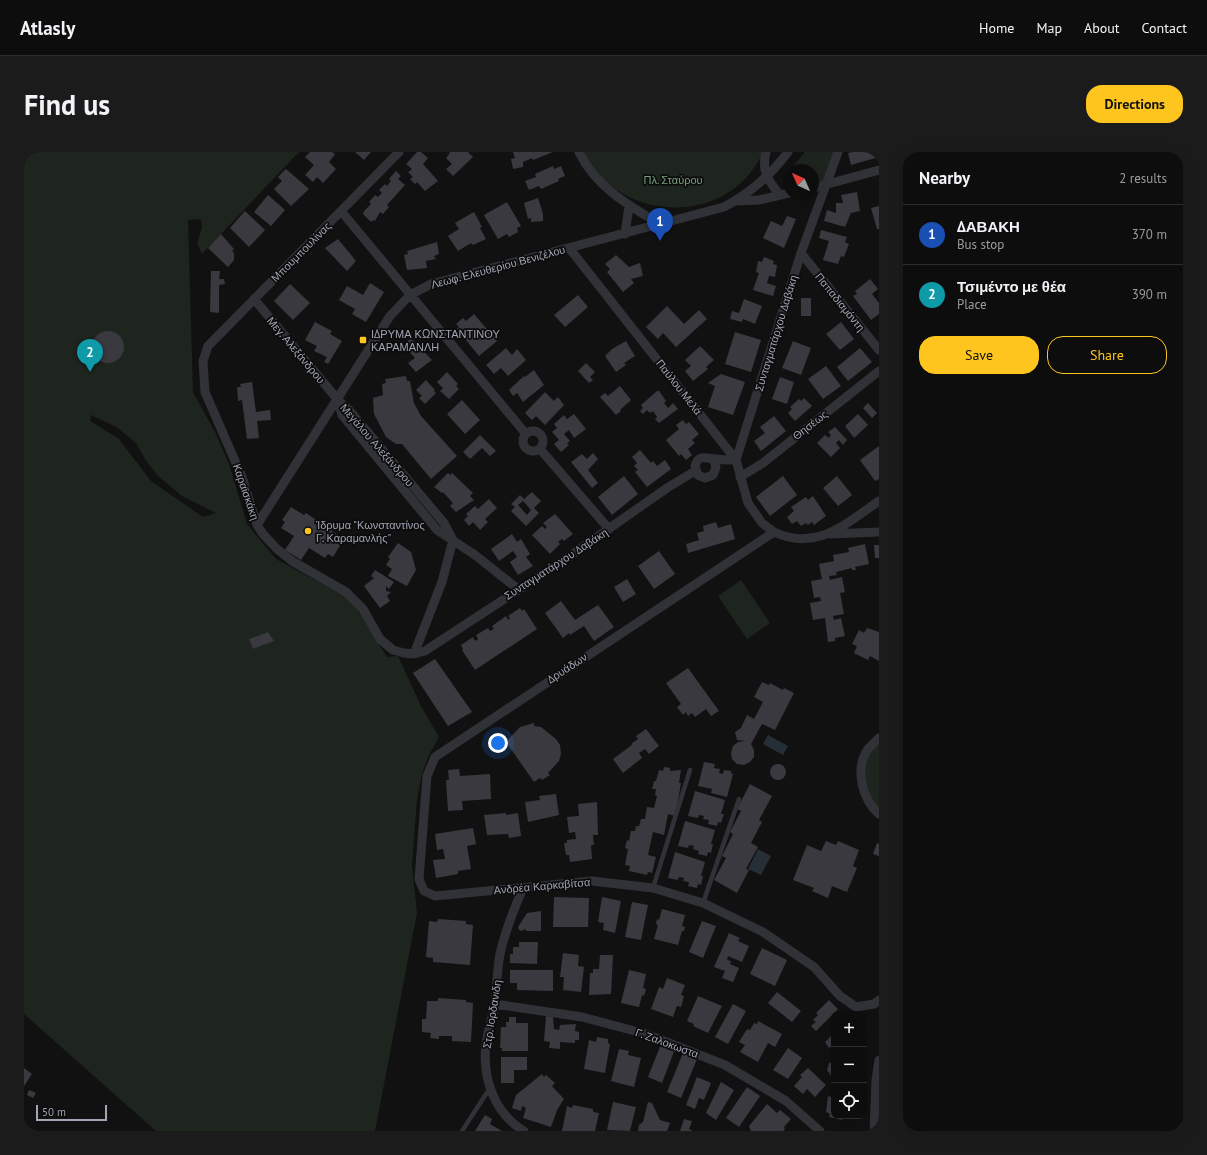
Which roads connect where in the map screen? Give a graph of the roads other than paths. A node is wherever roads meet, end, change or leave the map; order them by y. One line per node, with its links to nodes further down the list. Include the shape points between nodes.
1 (399, 152): 14 (street, Μπουμπουλίνας)
2 (580, 152): 13 (street, via 590,170)
3 (766, 152): 7 (street, via 764,162)
4 (788, 152): 7 (street, Λεωφ. Ελευθερίου Βενιζέλου)
5 (838, 152): 8 (street, Συνταγματάρχου Δαβάκη)
6 (879, 170): 8 (street)
7 (767, 178): 10 (street); 12 (street, Λεωφ. Ελευθερίου Βενιζέλου)
8 (826, 185): 9 (street); 18 (street, Συνταγματάρχου Δαβάκη)
9 (819, 187)
10 (783, 192)
11 (783, 194): 12 (street, Λεωφ. Ελευθερίου Βενιζέλου, via 759,200)
12 (737, 200): 15 (street, Λεωφ. Ελευθερίου Βενιζέλου, via 724,207)
13 (629, 206): 15 (street); 16 (street)
14 (341, 211): 19 (street); 20 (street, Μπουμπουλίνας)
15 (660, 224): 16 (street, Λεωφ. Ελευθερίου Βενιζέλου)
16 (626, 234): 17 (street, Λεωφ. Ελευθερίου Βενιζέλου)
17 (570, 249): 19 (street, Λεωφ. Ελευθερίου Βενιζέλου, via 431,284); 28 (street, Παύλου Μελά)
18 (801, 253): 21 (street, Παπαδιαμάντη); 28 (street, Συνταγματάρχου Δαβάκη)
19 (410, 295): 24 (street, Λεωφ. Ελευθερίου Βενιζέλου, via 395,310); 25 (street)
20 (254, 299): 22 (street, Μπουμπουλίνας, via 208,346); 24 (street, Μεγ. Αλεξάνδρου)
21 (879, 350)
22 (205, 353): 32 (street, Καραϊσκάκη, via 205,392 242,477)
23 (879, 371): 30 (street, Θησέως, via 762,463)
24 (338, 400): 32 (street, Λεωφ. Ελευθερίου Βενιζέλου); 37 (street, Μεγάλου Αλεξάνδρου, via 444,523)
25 (526, 434): 26 (street, via 523,443 527,449); 26 (street, via 532,431 541,434 544,440)
26 (540, 449): 33 (street)
27 (713, 459): 28 (street); 29 (street, via 700,458 696,462); 29 (street, via 716,471 710,477 701,477)
28 (736, 460): 30 (street, Παύλου Μελά)
29 (696, 471): 33 (street, Συνταγματάρχου Δαβάκη)
30 (740, 477): 34 (street, Παύλου Μελά, via 754,514)
31 (879, 501): 36 (street)
32 (257, 525): 39 (street, Καραϊσκάκη, via 277,549 292,561 346,592 363,609 386,645 404,653)
33 (609, 529): 38 (street, Συνταγματάρχου Δαβάκη)
34 (774, 532): 36 (street, via 798,540 815,539); 46 (street, Δρυάδων, via 435,757 427,776 420,879 422,889)
35 (879, 532): 36 (street)
36 (831, 534)
37 (453, 540): 38 (street, Μεγάλου Αλεξάνδρου); 39 (street, via 442,582)
38 (518, 589): 39 (street, Συνταγματάρχου Δαβάκη, via 430,648)
39 (414, 654)
40 (879, 738): 43 (street, via 866,753 861,776 864,794)
41 (690, 770): 45 (lane)
42 (739, 799): 47 (lane)
43 (879, 814)
44 (523, 888): 45 (street, Ανδρέα Καρκαβίτσα, via 592,881); 46 (street, Ανδρέα Καρκαβίτσα); 49 (street, Στρ. Ιορδανιδη, via 504,938)
45 (653, 888): 47 (street, Ανδρέα Καρκαβίτσα)
46 (432, 896)
47 (703, 903): 48 (street, Ανδρέα Καρκαβίτσα, via 763,932 814,967 840,996 856,1007 874,1004)
48 (879, 1000)
49 (495, 1004): 51 (street, Στρ. Ιορδανιδη, via 486,1043 485,1062); 54 (street, Γ. Ζαλοκωστα, via 582,1017 646,1034 725,1065 786,1101)
50 (879, 1060): 55 (street)
51 (490, 1088): 52 (lane); 53 (street, Στρ. Ιορδανιδη, via 500,1109)
52 (462, 1131)
53 (524, 1131)
54 (820, 1131)
55 (874, 1131)

